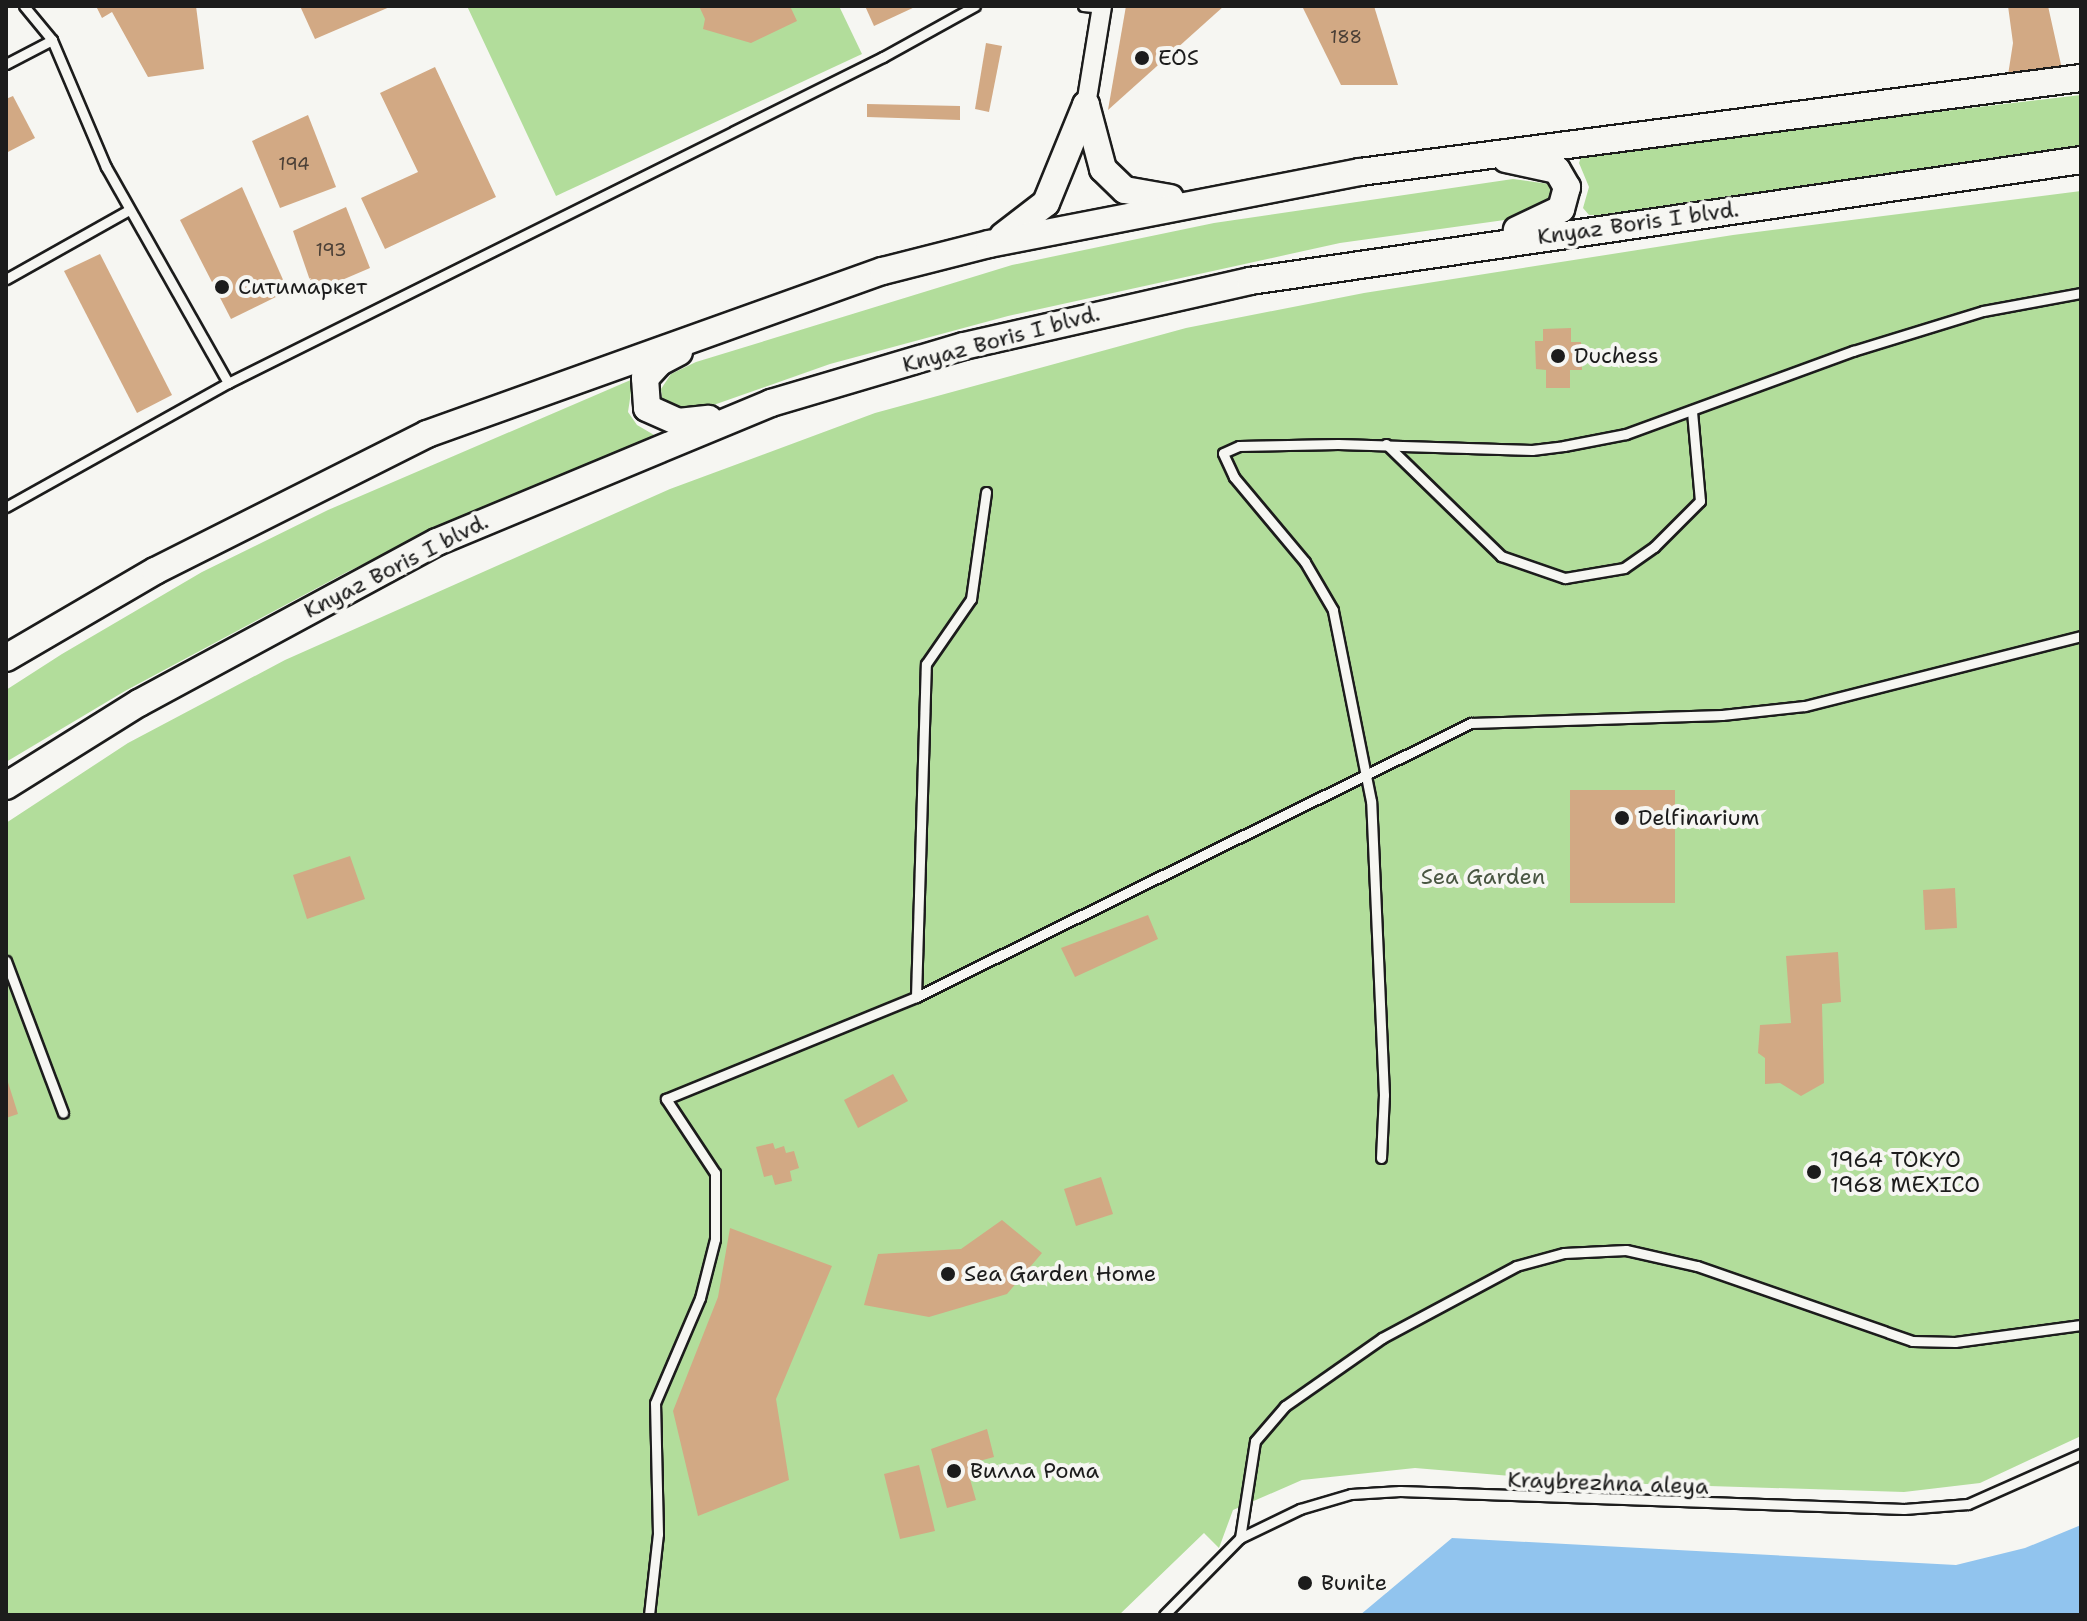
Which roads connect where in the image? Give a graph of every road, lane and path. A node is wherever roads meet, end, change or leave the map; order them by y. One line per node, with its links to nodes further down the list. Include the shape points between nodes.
1 (24, 6): 4 (lane)
2 (975, 6): 17 (lane, via 868,65)
3 (1095, 7): 7 (street)
4 (52, 40): 5 (lane); 11 (lane)
5 (6, 64)
6 (2081, 78): 8 (main road)
7 (1086, 105): 10 (main road, via 1103,169 1125,190 1159,199); 12 (main road, via 1046,203)
8 (1473, 154): 10 (main road); 13 (main road, via 1557,170 1568,198 1549,217)
9 (2081, 162): 13 (main road, Knyaz Boris I blvd.)
10 (1218, 196): 12 (main road)
11 (129, 210): 14 (lane); 17 (lane)
12 (989, 244): 16 (main road, via 830,286)
13 (1481, 245): 18 (main road, Knyaz Boris I blvd., via 1250,281 1099,313)
14 (6, 279)
15 (2081, 293): 19 (lane, via 1983,311 1853,351)
16 (746, 318): 18 (main road, via 660,362 645,378 643,399 652,413 678,422); 24 (main road, via 427,434 155,571)
17 (228, 383): 22 (lane)
18 (771, 403): 26 (main road, Knyaz Boris I blvd., via 437,542 163,689)
19 (1692, 411): 20 (lane, via 1626,434 1532,450); 20 (lane, via 1700,501 1654,547 1624,568 1565,578 1501,556)
20 (1386, 444): 25 (lane, via 1239,446 1223,453 1234,477 1305,562 1333,610)
21 (986, 492): 28 (lane, via 971,599 926,664)
22 (6, 507)
23 (2081, 636): 25 (lane, via 1805,706 1722,715 1471,723)
24 (6, 658)
25 (1368, 771): 28 (lane); 30 (lane, via 1384,1095)
26 (6, 786)
27 (6, 961): 29 (lane)
28 (916, 997): 34 (lane, via 666,1099 715,1173 715,1239 700,1298 655,1403 658,1534)
29 (63, 1113)
30 (1381, 1158)
31 (2081, 1325): 33 (lane, via 1955,1342 1912,1341 1697,1266 1626,1250 1564,1253 1516,1266 1395,1331 1285,1406 1255,1441)
32 (2081, 1454): 33 (lane, Kraybrezhna aleya, via 1968,1504 1904,1509 1746,1506 1400,1491 1351,1494 1300,1509)
33 (1240, 1538): 35 (lane, Kraybrezhna aleya)
34 (649, 1615)
35 (1164, 1615)

